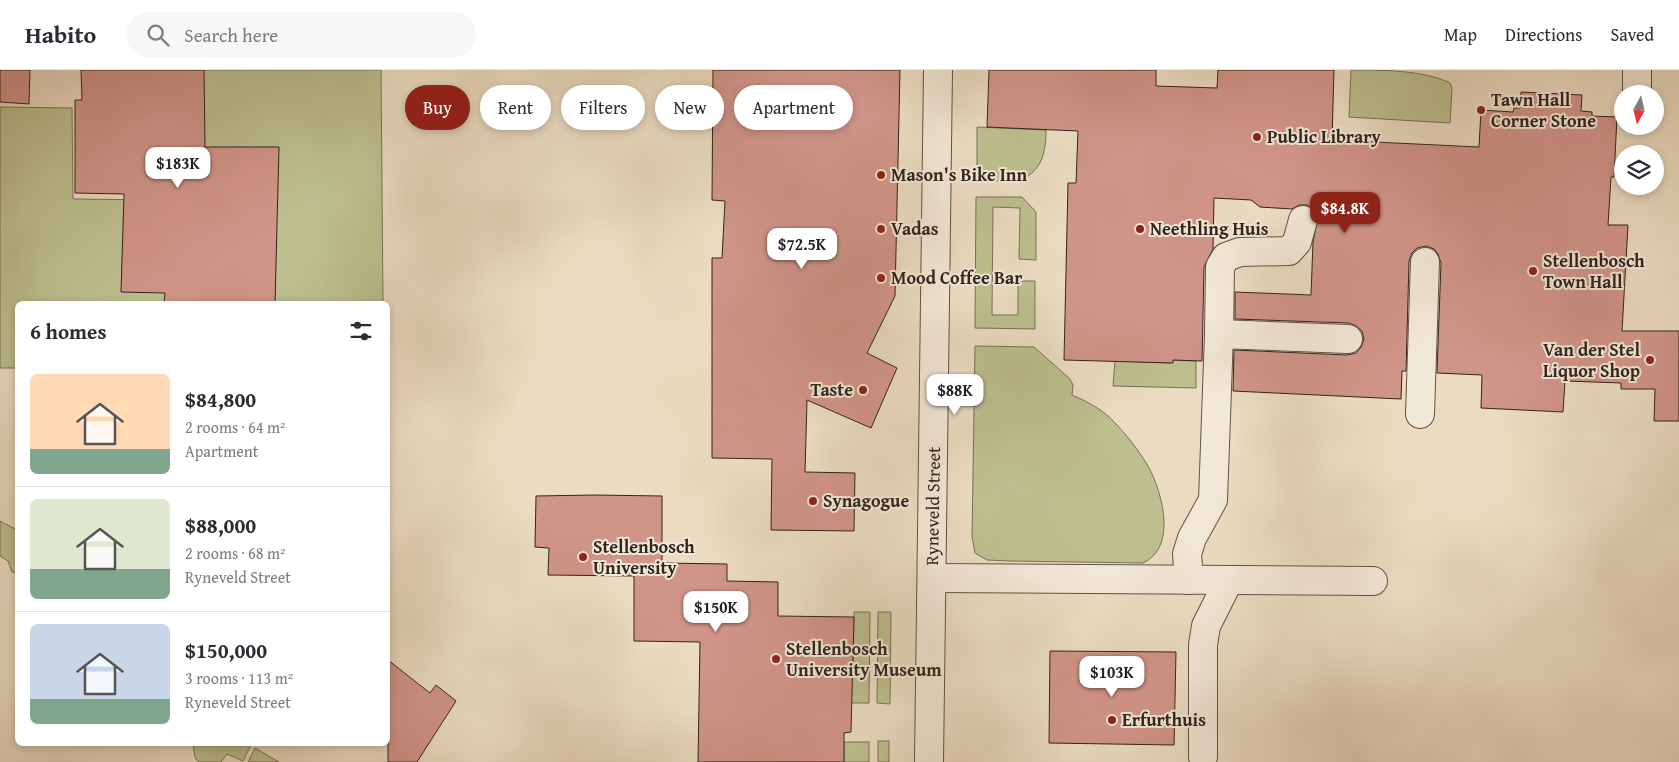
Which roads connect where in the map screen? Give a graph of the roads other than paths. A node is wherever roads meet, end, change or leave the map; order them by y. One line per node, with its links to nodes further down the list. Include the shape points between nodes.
1 (938, 70): 9 (street, Ryneveld Street)
2 (1637, 70): 3 (street)
3 (1637, 85)
4 (1303, 220): 6 (street, via 1298,242 1289,250 1240,252 1226,258 1220,268)
5 (1425, 262): 8 (street)
6 (1219, 334): 7 (street); 10 (street, via 1213,500 1187,554)
7 (1348, 339)
8 (1420, 414)
9 (932, 578): 10 (street); 14 (street, Ryneveld Street)
10 (1189, 580): 11 (street)
11 (1226, 581): 12 (street); 13 (street, via 1206,626 1203,645)
12 (1373, 581)
13 (1203, 757)
14 (929, 762)

